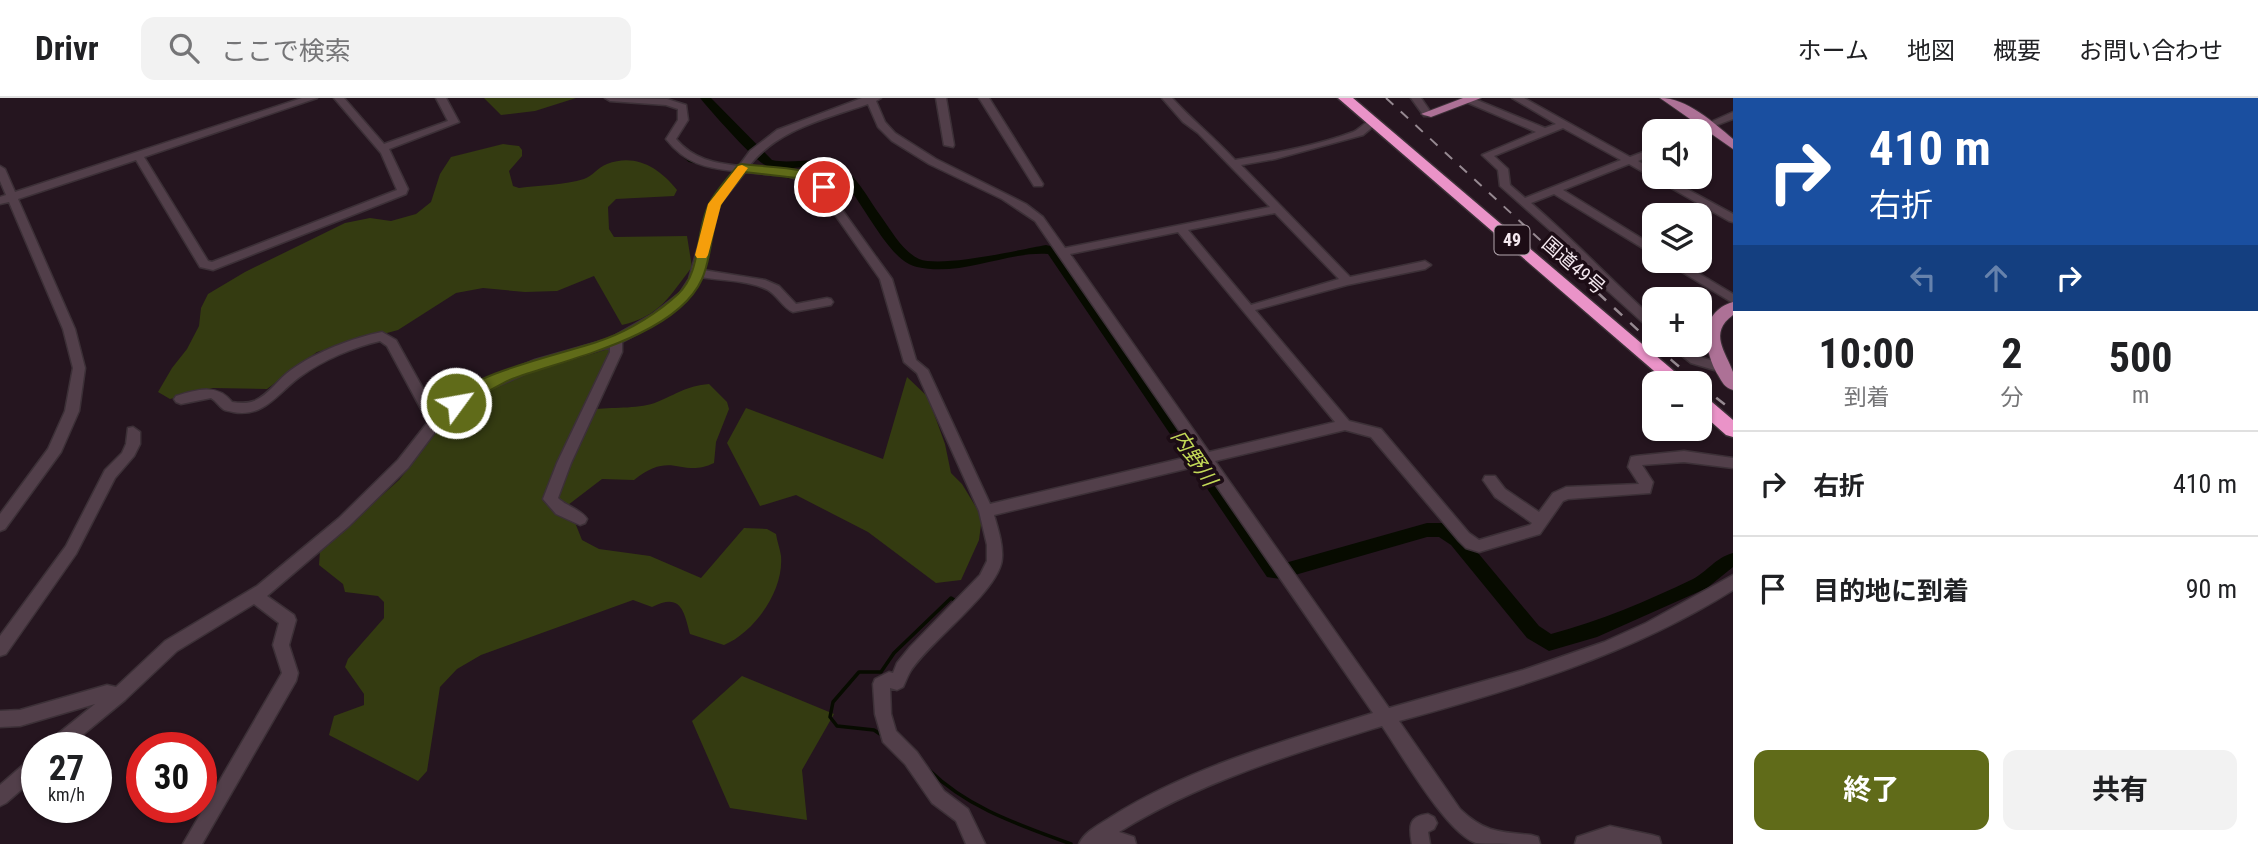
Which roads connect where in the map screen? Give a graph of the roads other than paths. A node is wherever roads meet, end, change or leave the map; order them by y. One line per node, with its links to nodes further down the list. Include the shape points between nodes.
1 (312, 98): 25 (street)
2 (339, 98): 24 (street)
3 (440, 98): 24 (street, via 454,122)
4 (610, 98): 29 (street, via 683,107 682,120 671,135 675,145 695,161)
5 (941, 98): 22 (street)
6 (984, 98): 32 (street)
7 (1167, 98): 28 (street)
8 (1345, 98): 17 (highway, 国道49号 / 49)
9 (1416, 98): 14 (street)
10 (1517, 98): 18 (street)
11 (1666, 98): 16 (main road)
12 (871, 99): 29 (street, via 781,132); 41 (street, via 891,135 927,161 995,189 1027,209)
13 (1472, 99): 14 (main road); 20 (street)
14 (1427, 114)
15 (1732, 117): 19 (street)
16 (1694, 119)
17 (1373, 122): 28 (street, via 1359,133); 54 (highway, 国道49号 / 49)
18 (1564, 124): 20 (street); 27 (street)
19 (1712, 127)
20 (1545, 132): 36 (street, via 1487,155 1503,169 1506,186)
21 (1712, 132): 23 (main road)
22 (949, 145)
23 (1733, 145)
24 (383, 148): 25 (street, via 401,193 210,266 204,264)
25 (138, 155): 35 (street)
26 (1642, 156): 27 (street)
27 (1630, 161): 30 (street); 34 (street)
28 (1233, 163): 37 (street)
29 (742, 168): 43 (street, via 711,213); 65 (street, via 806,176 826,185 822,189 886,279 911,362 921,367)
30 (1642, 168)
31 (0, 169): 35 (street)
32 (1038, 184)
33 (1679, 189): 38 (street)
34 (1555, 190): 36 (street); 40 (street)
35 (6, 199): 68 (street, via 69,329 79,368 72,411 54,452)
36 (1524, 202): 50 (street)
37 (1277, 209): 39 (street); 45 (street)
38 (1733, 219)
39 (1181, 229): 41 (street); 59 (street)
40 (1642, 244)
41 (1064, 252): 62 (street)
42 (1425, 265): 45 (street)
43 (697, 273): 47 (street, via 761,283 775,289 793,308); 51 (street, via 684,296)
44 (1690, 273): 46 (street)
45 (1347, 281): 48 (street)
46 (1733, 299)
47 (827, 302)
48 (1256, 306)
49 (1733, 307): 53 (main road, via 1712,329)
50 (1642, 315)
51 (616, 340): 58 (street, via 494,381 467,394); 66 (street, via 616,352 550,499)
52 (1691, 357): 53 (street)
53 (1721, 367): 55 (main road)
54 (1665, 371)
55 (1733, 384)
56 (181, 399): 58 (street, via 213,393 229,406 254,407 307,366 369,338 382,337 392,344)
57 (1712, 412): 60 (highway)
58 (435, 423): 70 (street, via 385,483)
59 (1345, 425): 62 (street); 67 (street, via 1376,433 1471,544 1483,546 1517,536 1535,530)
60 (1733, 430)
61 (133, 432): 71 (street, via 127,456 110,474 71,550)
62 (1206, 457): 65 (street); 73 (street)
63 (1733, 463): 67 (street, via 1687,455 1636,461 1645,489 1566,494 1554,499)
64 (1490, 480): 67 (street, via 1500,493)
65 (986, 511): 82 (street, via 995,561 985,580 916,652 898,681 885,681 881,688 889,736 938,797 962,815)
66 (580, 519)
67 (1542, 522)
68 (0, 525)
69 (1733, 582): 73 (street, via 1657,627 1592,654 1496,688)
70 (255, 596): 72 (street, via 172,646); 81 (street, via 288,620 281,645 288,681)
71 (0, 649)
72 (119, 695): 74 (street, via 107,693 20,718); 75 (street)
73 (1387, 717): 79 (street, via 1195,782); 85 (street, via 1468,830 1496,843)
74 (0, 719)
75 (73, 732)
76 (21, 778): 77 (street)
77 (0, 797)
78 (1428, 823): 84 (street, via 1418,827)
79 (1094, 839): 83 (street)
80 (1589, 843): 86 (street, via 1610,835)
81 (192, 844)
82 (976, 844)
83 (1127, 844)
84 (1421, 844)
85 (1531, 844)
86 (1652, 844)

